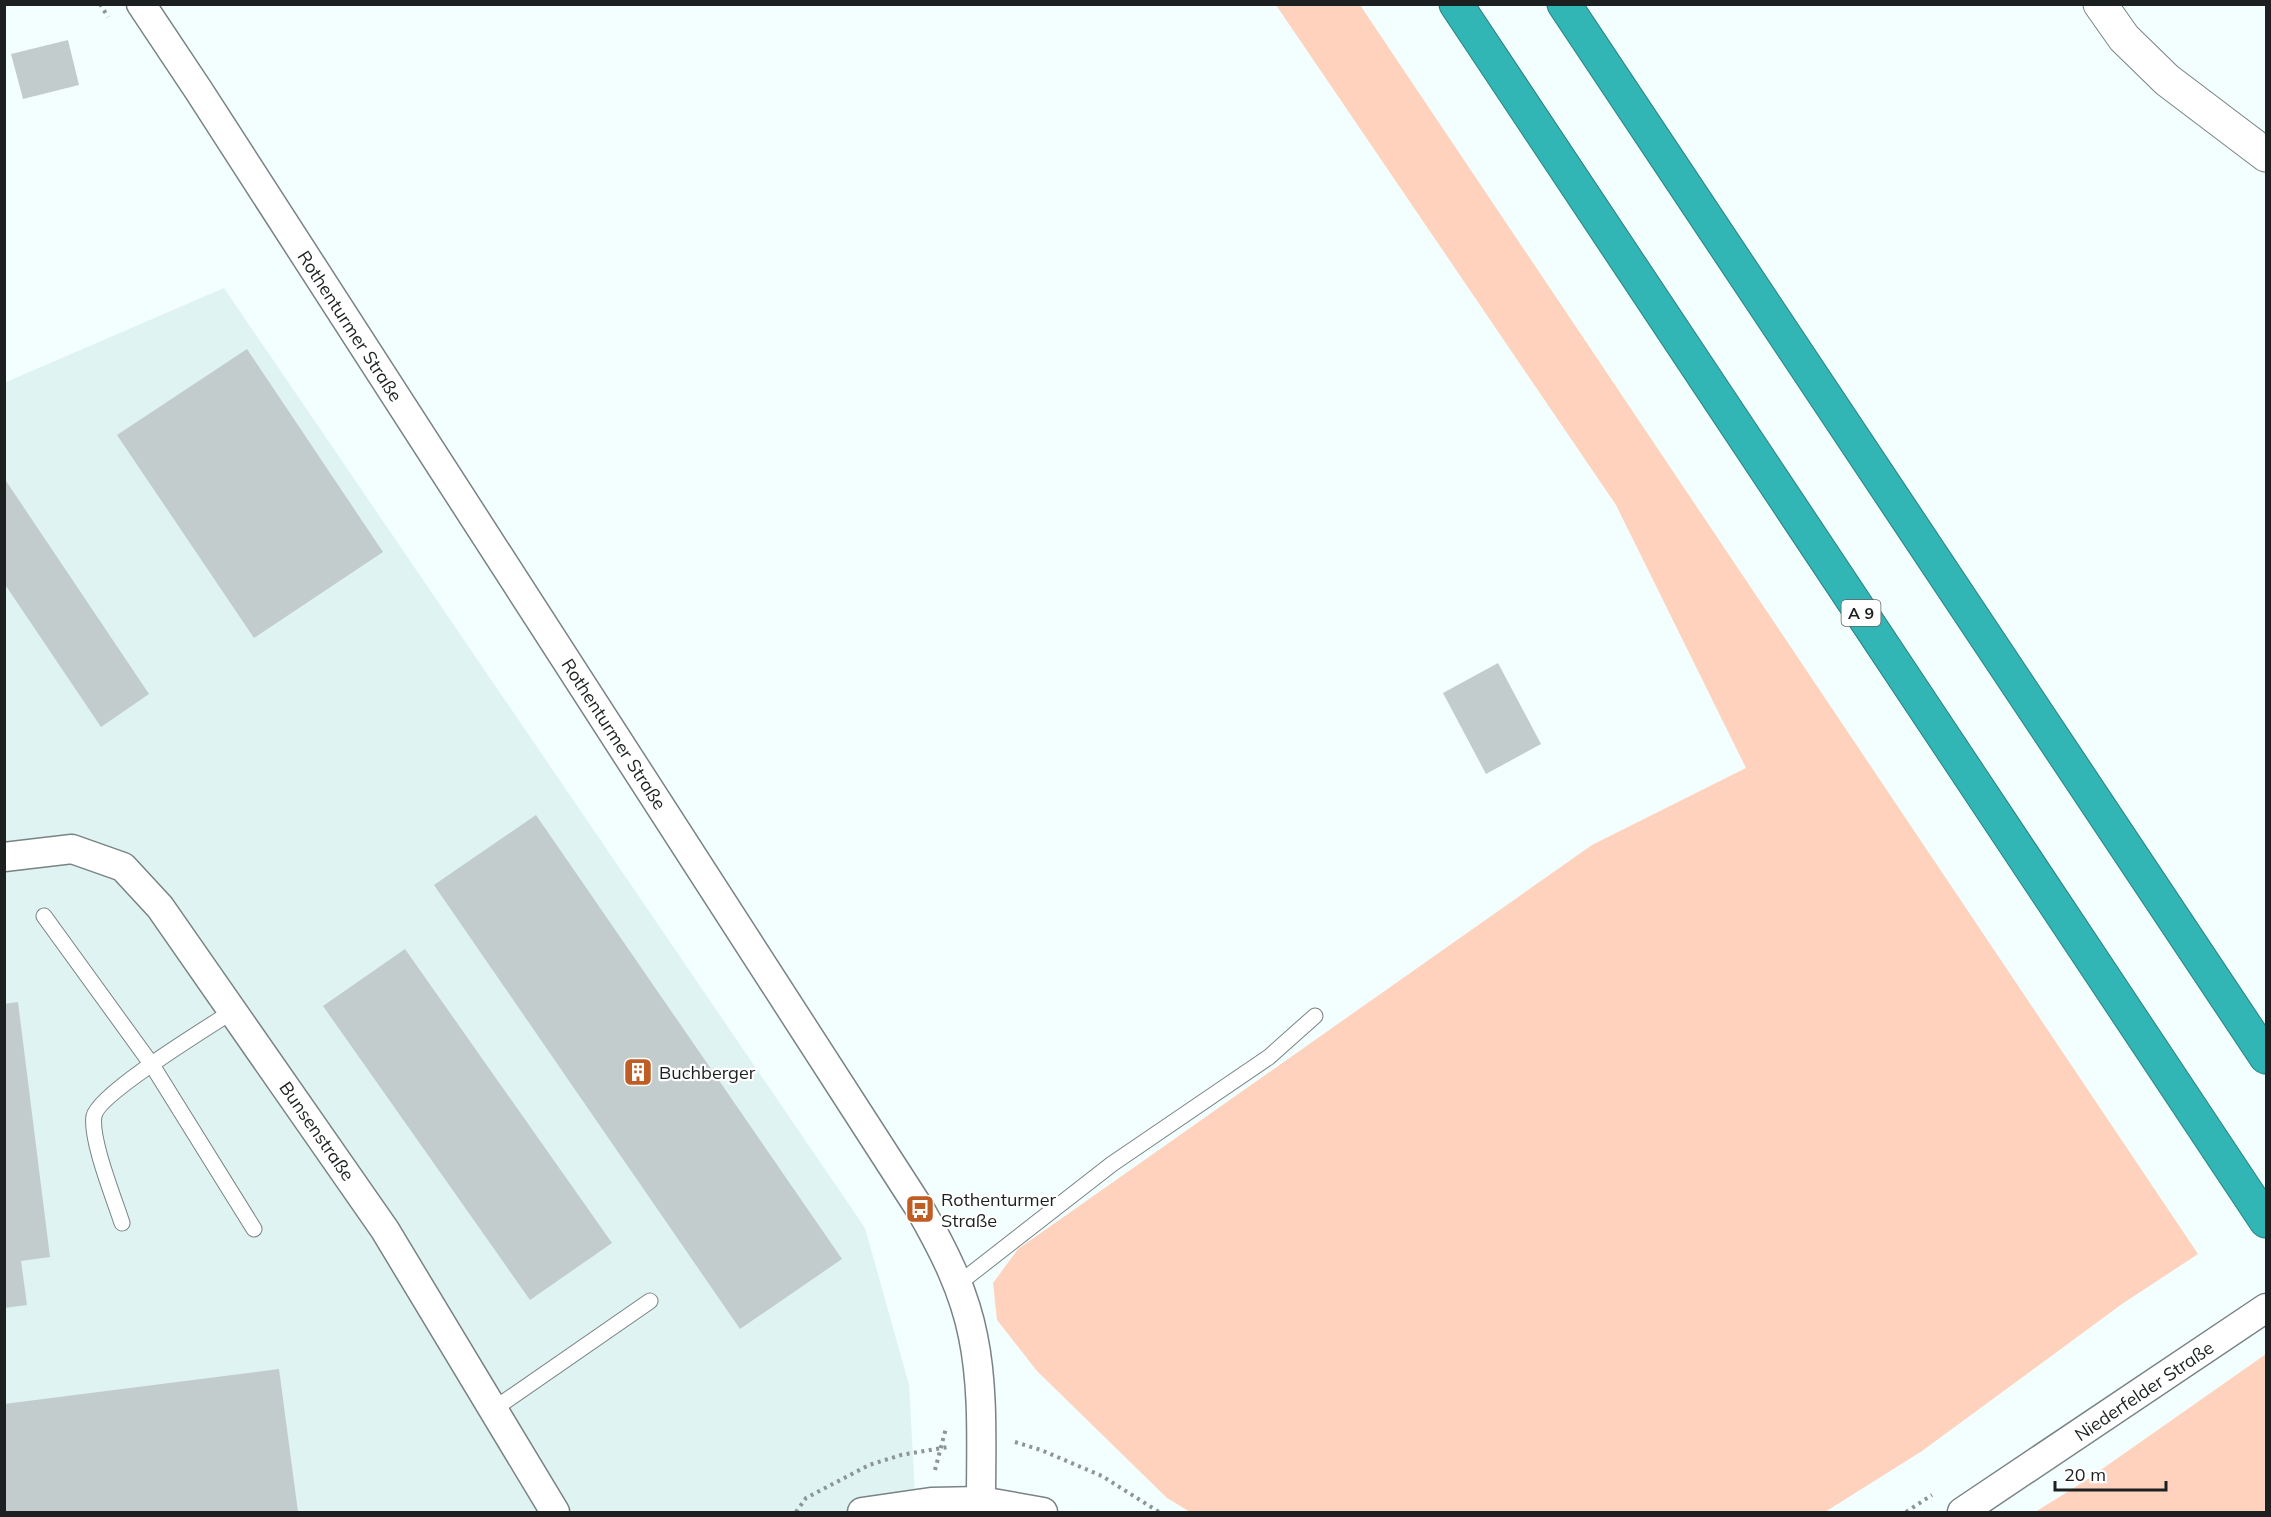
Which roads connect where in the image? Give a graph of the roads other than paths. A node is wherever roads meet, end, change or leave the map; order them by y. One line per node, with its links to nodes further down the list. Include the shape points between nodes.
1 (141, 4): 15 (street, Rothenturmer Straße, via 920,1209)
2 (1456, 4): 12 (highway, A 9)
3 (1564, 4): 10 (highway)
4 (2100, 4): 5 (street, via 2124,38 2167,80)
5 (2266, 155)
6 (4, 857): 8 (street, Bunsenstraße, via 72,849 123,867 160,907)
7 (44, 916): 11 (lane)
8 (233, 1011): 11 (lane); 18 (street, Bunsenstraße, via 385,1230)
9 (1315, 1016): 15 (lane, via 1269,1057 1112,1164)
10 (2266, 1057)
11 (152, 1065): 13 (lane, via 113,1093 94,1114 101,1155); 14 (lane)
12 (2266, 1221)
13 (122, 1223)
14 (254, 1229)
15 (958, 1284): 19 (street, Rothenturmer Straße, via 973,1335 979,1388)
16 (650, 1301): 18 (lane)
17 (2266, 1308): 23 (street, Niederfelder Straße)
18 (494, 1409): 20 (street, Bunsenstraße)
19 (981, 1501): 21 (street, via 932,1502); 22 (street)
20 (555, 1512)
21 (862, 1512)
22 (1043, 1512)
23 (1962, 1512)

